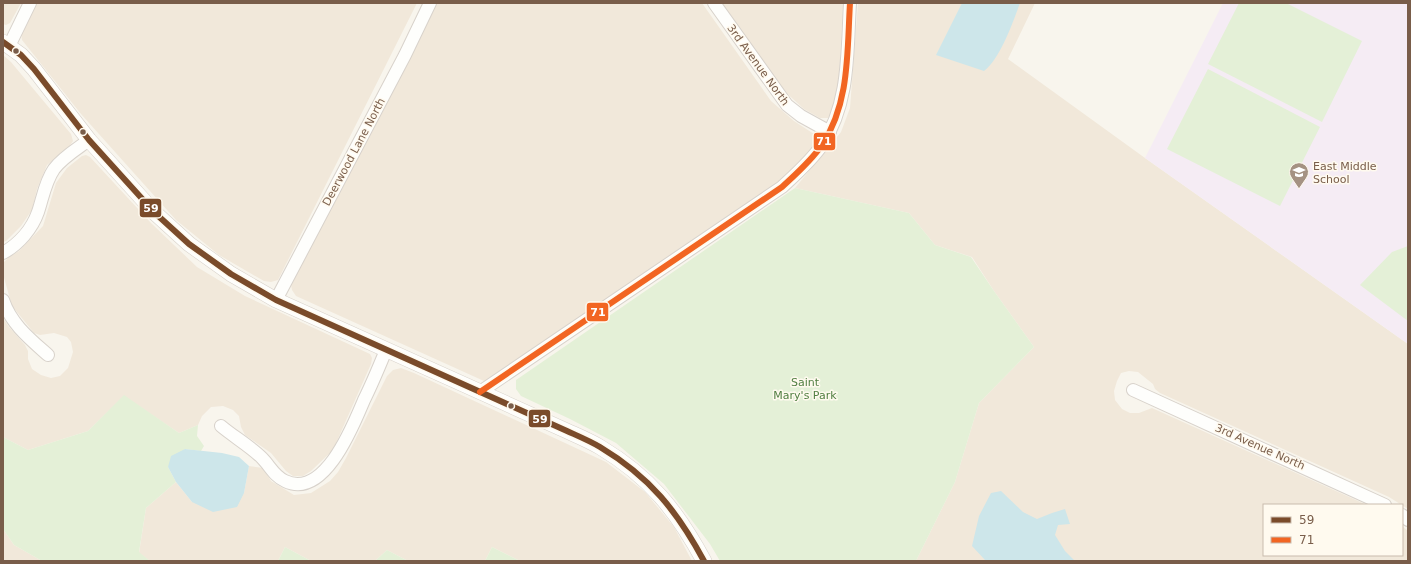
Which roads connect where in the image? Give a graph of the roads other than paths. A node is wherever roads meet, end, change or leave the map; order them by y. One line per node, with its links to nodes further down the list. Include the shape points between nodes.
1 (30, 3): 5 (street)
2 (430, 3): 10 (street, Deerwood Lane North)
3 (714, 3): 6 (street, 3rd Avenue North, via 787,105)
4 (850, 3): 6 (street, via 846,76 842,101)
5 (6, 44): 7 (street, via 34,69)
6 (830, 132): 14 (street, via 806,165 782,187)
7 (89, 140): 8 (street, via 54,169 46,182 30,229); 10 (street, via 155,213 189,244 231,274)
8 (3, 253)
9 (3, 300): 12 (street, via 14,322)
10 (276, 300): 11 (street)
11 (386, 350): 14 (street); 15 (street, via 348,436 319,476 309,482 297,484 286,482 276,476 261,457)
12 (48, 355)
13 (1133, 390): 16 (street, 3rd Avenue North)
14 (480, 392): 17 (street, via 599,446 630,467 658,492 680,520)
15 (221, 426)
16 (1384, 504)
17 (704, 561)

